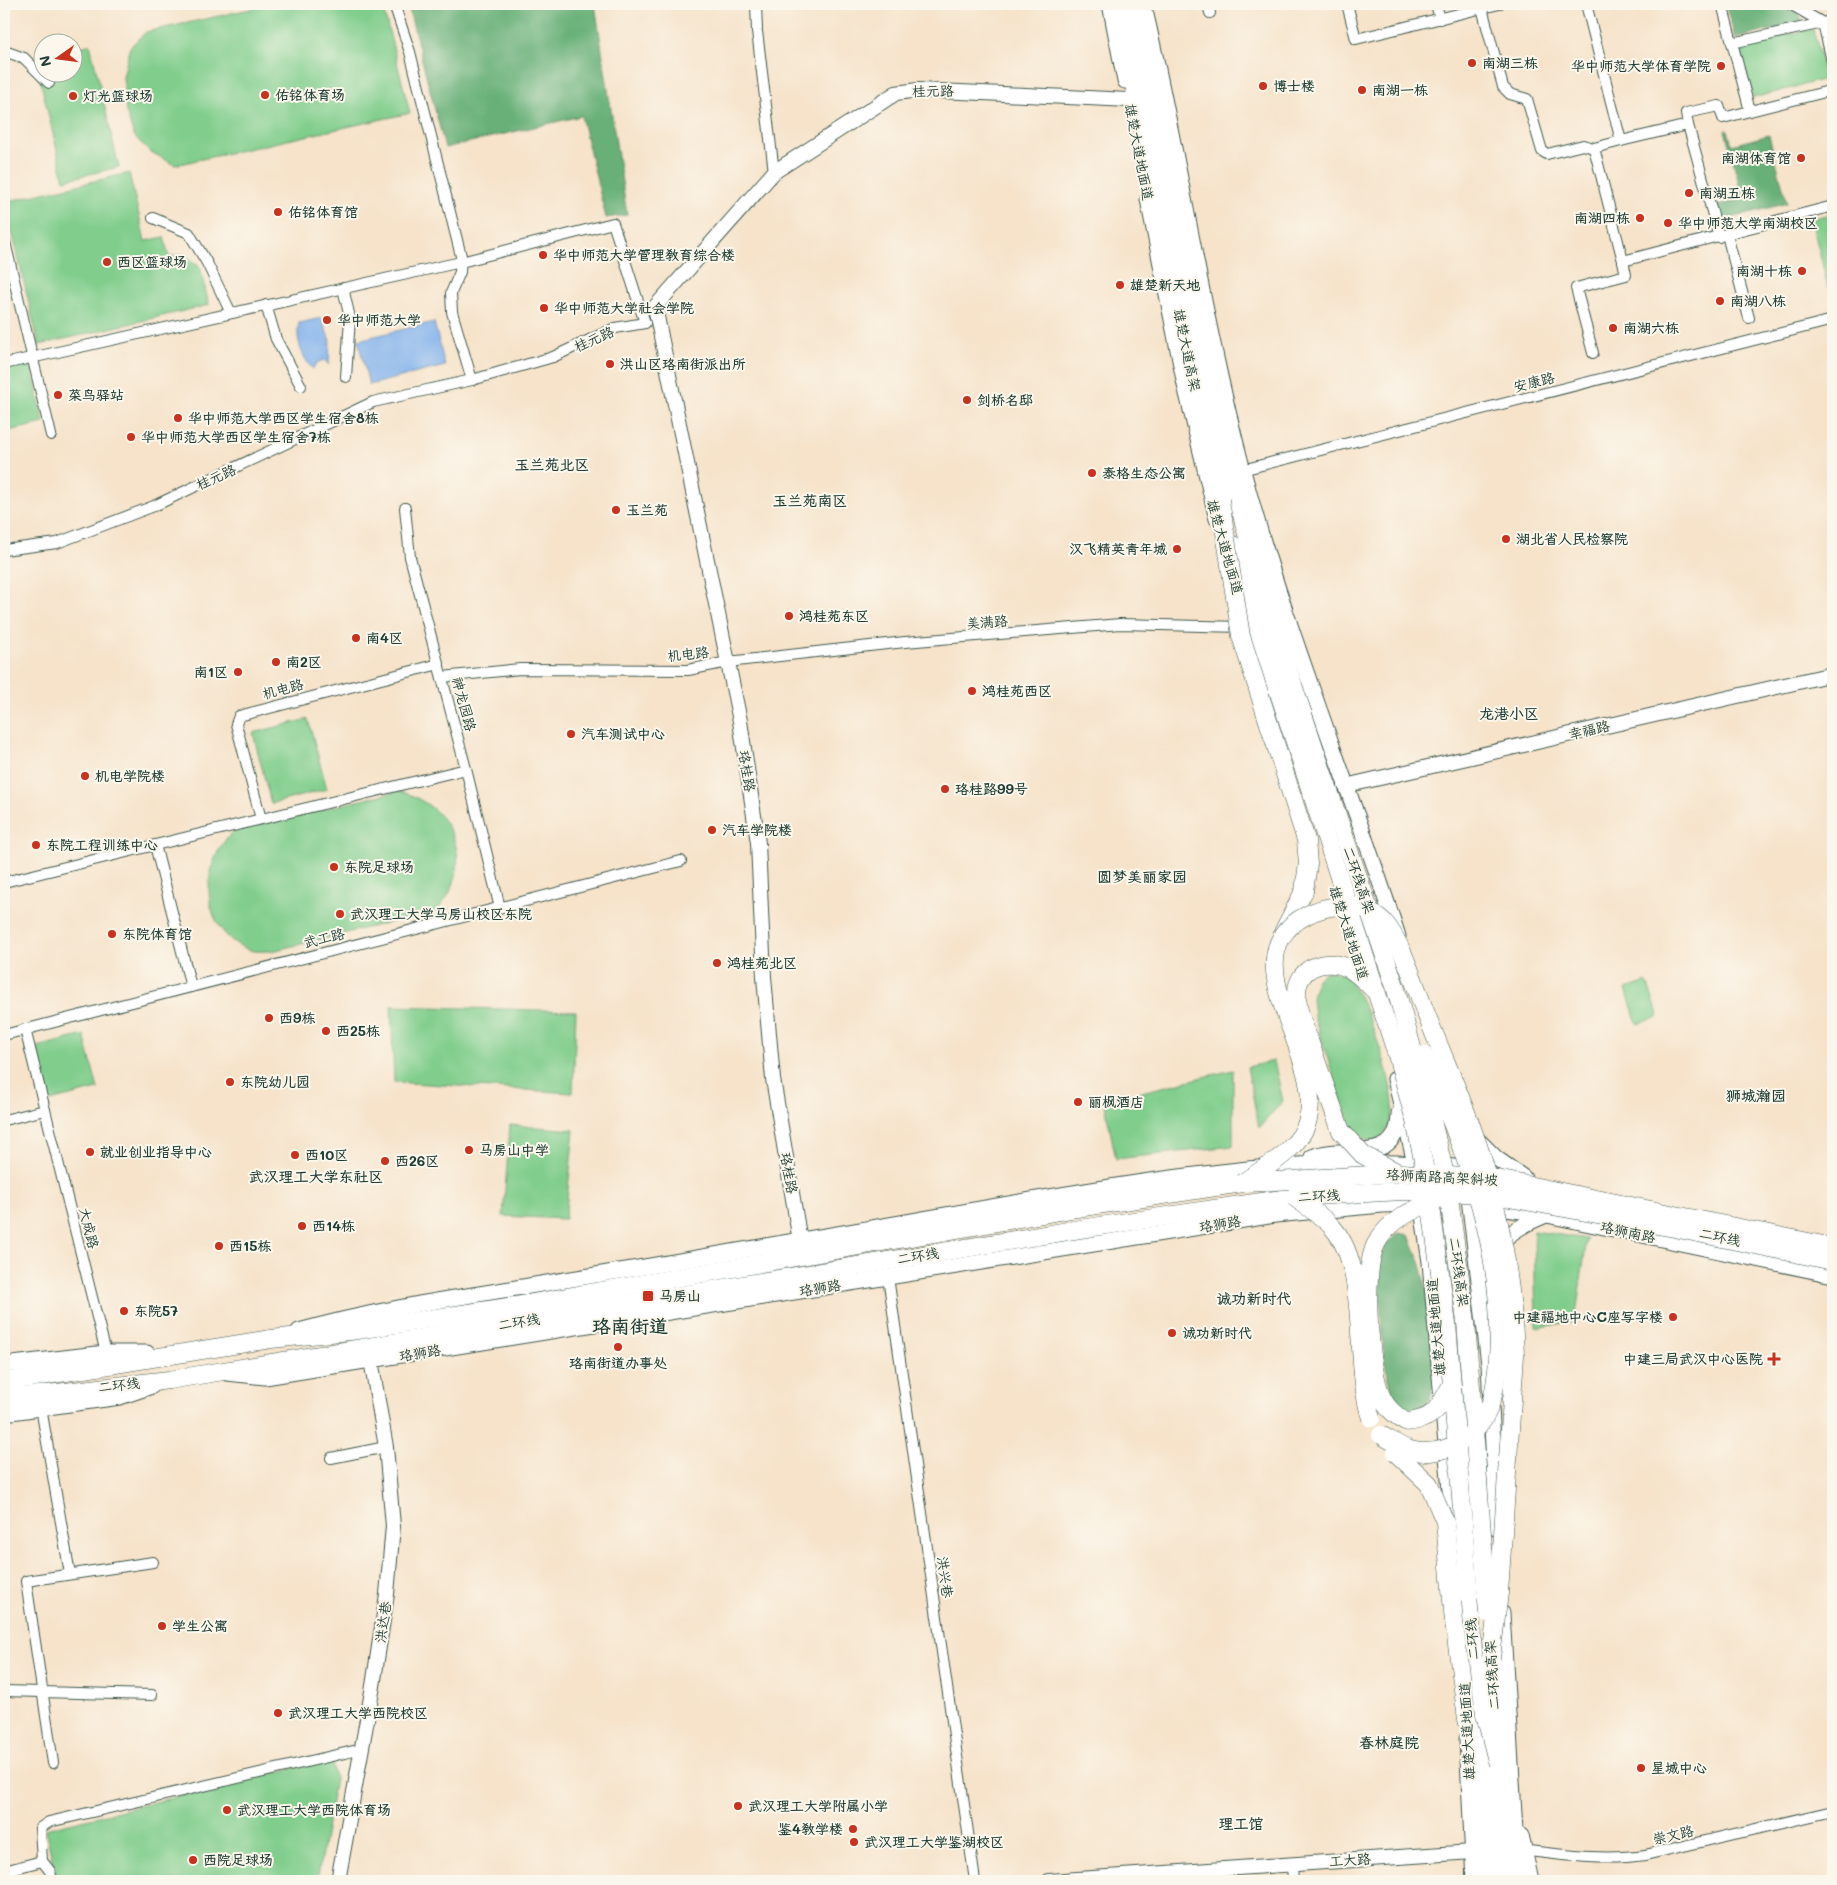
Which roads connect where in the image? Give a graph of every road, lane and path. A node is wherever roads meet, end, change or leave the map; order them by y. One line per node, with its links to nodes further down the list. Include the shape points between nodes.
1 (394, 4): 32 (street, via 410,52)
2 (756, 4): 26 (street)
3 (1110, 4): 21 (main road, 雄楚大道地面道)
4 (1122, 4): 48 (highway, 雄楚大道高架, via 1144,132)
5 (1136, 4): 56 (highway, 雄楚大道高架, via 1206,378)
6 (1144, 4): 47 (main road, via 1219,374)
7 (1347, 4): 14 (street, via 1355,16 1356,39)
8 (1436, 4): 14 (street)
9 (1499, 4): 13 (street)
10 (1586, 4): 24 (street)
11 (1722, 4): 16 (street)
12 (1790, 4): 15 (street)
13 (1482, 8): 14 (street); 25 (street, via 1503,86 1510,94 1527,99 1542,151 1547,154 1583,145)
14 (1440, 18)
15 (1828, 21): 16 (street); 18 (street)
16 (1732, 43): 22 (street)
17 (4, 51): 19 (street, via 24,58)
18 (1833, 65)
19 (49, 83)
20 (1833, 90): 22 (street)
21 (1128, 100): 26 (street, 桂元路, via 958,91 918,90 896,94); 51 (main road, 雄楚大道地面道, via 1198,444)
22 (1750, 111): 23 (street, via 1723,118 1719,106 1686,114)
23 (1688, 125): 24 (street); 29 (street)
24 (1621, 141): 25 (street)
25 (1594, 148): 31 (street)
26 (774, 172): 35 (street, 桂元路)
27 (1833, 206): 29 (street)
28 (153, 218): 36 (street, via 190,233 208,263)
29 (1723, 236): 31 (street); 37 (street)
30 (4, 238): 41 (street)
31 (1623, 261): 40 (street, via 1626,275 1576,288)
32 (461, 262): 33 (street); 39 (street, via 613,223); 44 (street, via 450,293 452,312)
33 (343, 288): 34 (street); 43 (street, via 350,318)
34 (266, 305): 36 (street); 45 (street, via 276,339)
35 (654, 307): 39 (street, 桂元路); 52 (street, 珞桂路)
36 (231, 314): 41 (street)
37 (1749, 318)
38 (1833, 320): 47 (street, 安康路)
39 (645, 323): 44 (street, 桂元路, via 615,328 553,357)
40 (1593, 353)
41 (32, 358): 42 (street); 46 (street)
42 (4, 364)
43 (346, 377)
44 (472, 380): 50 (street, 桂元路, via 373,402 154,506 58,543)
45 (301, 386)
46 (51, 435)
47 (1242, 470): 58 (main road)
48 (1220, 500): 56 (highway, 雄楚大道高架, bridge); 64 (highway, bridge, via 1240,636 1306,840 1308,864 1304,891)
49 (405, 508): 53 (street, 神龙园路, via 410,557)
50 (4, 550)
51 (1248, 628): 52 (street, 美满路, via 1120,624 905,642); 70 (main road, 雄楚大道地面道)
52 (728, 662): 55 (street, 机电路, via 688,670 520,669); 87 (street, 珞桂路, via 758,843 773,1079)
53 (439, 664): 55 (street, 神龙园路); 59 (street, 机电路, via 239,716 236,724)
54 (1833, 674): 58 (street, 幸福路)
55 (442, 677): 57 (street, 神龙园路)
56 (1285, 688): 65 (highway, 二环线高架, bridge); 67 (highway, 二环线, bridge)
57 (466, 769): 59 (street); 63 (street, 神龙园路)
58 (1345, 786): 71 (main road, via 1390,912)
59 (261, 819): 60 (street)
60 (155, 845): 62 (street); 66 (street)
61 (681, 861): 63 (street, 武工路)
62 (4, 882)
63 (500, 908): 66 (street, 武工路)
64 (1283, 932): 79 (highway, bridge, via 1273,966 1278,993 1306,1070 1310,1112 1302,1134 1293,1145); 113 (highway, bridge, via 1309,914 1329,907 1367,910 1384,922 1402,953 1471,1127 1493,1195 1506,1256 1514,1319 1514,1355 1499,1593)
65 (1395, 986): 108 (highway, bridge, via 1463,1148 1483,1210 1496,1278 1500,1338 1497,1374 1488,1412 1480,1427 1467,1438 1435,1451 1414,1451); 113 (highway, 二环线高架, bridge, via 1447,1183 1457,1251 1466,1322)
66 (191, 987): 68 (street, 武工路)
67 (1377, 992): 77 (highway, bridge, via 1348,968 1330,962 1316,965 1306,972 1298,984 1296,999 1341,1131 1364,1155); 104 (highway, 二环线, bridge, via 1410,1102 1428,1185 1447,1324)
68 (25, 1029): 69 (street, 武工路); 72 (street, 大成路)
69 (4, 1035)
70 (1395, 1078): 74 (main road, 雄楚大道地面道); 75 (main road, via 1399,1128 1393,1140 1372,1150 1324,1154)
71 (1452, 1106): 76 (main road); 78 (main road, via 1484,1148)
72 (45, 1110): 73 (street); 96 (street, 大成路)
73 (4, 1120)
74 (1415, 1163): 75 (main road); 76 (main road); 82 (main road, 雄楚大道地面道)
75 (1295, 1165): 87 (main road, via 1071,1192)
76 (1464, 1168): 78 (main road); 81 (main road)
77 (1400, 1173): 79 (highway, 珞狮南路高架斜坡, bridge); 88 (highway, 珞狮南路高架斜坡, bridge, via 1497,1179)
78 (1524, 1178): 86 (main road)
79 (1242, 1183): 84 (highway, 珞狮南路高架斜坡)
80 (1294, 1197): 81 (highway, 二环线, bridge, via 1403,1191); 99 (highway, 二环线, via 1080,1229); 108 (highway, bridge, via 1334,1228 1347,1251 1357,1307 1365,1401)
81 (1466, 1198): 82 (main road, 珞狮南路); 85 (main road, 珞狮南路); 89 (highway, 二环线, bridge, via 1487,1194); 93 (main road); 104 (highway, bridge, via 1418,1207 1393,1223 1375,1244 1367,1281 1374,1372 1391,1412 1405,1422 1427,1418 1438,1410)
82 (1421, 1203): 83 (main road, 珞狮路); 90 (main road, 雄楚大道地面道)
83 (1382, 1204): 90 (main road, via 1409,1219); 92 (main road, 珞狮路, via 1274,1215)
84 (1077, 1208): 94 (highway, 二环线, via 515,1306)
85 (1547, 1215): 91 (main road, 珞狮南路); 93 (main road, via 1524,1224 1494,1249)
86 (1833, 1238)
87 (800, 1240): 94 (main road, via 372,1312)
88 (1833, 1246)
89 (1833, 1261)
90 (1430, 1262): 122 (main road, 雄楚大道地面道, via 1462,1616)
91 (1833, 1275)
92 (888, 1277): 97 (main road, 珞狮路); 129 (street, 洪兴巷)
93 (1480, 1287): 121 (main road, via 1489,1364 1514,1815)
94 (271, 1338): 95 (highway, 二环线)
95 (179, 1353): 96 (main road); 100 (highway, 二环线)
96 (106, 1354): 98 (main road)
97 (371, 1360): 99 (main road, 珞狮路, via 266,1377); 109 (street, 洪达巷)
98 (4, 1365)
99 (221, 1372): 102 (highway, 二环线)
100 (36, 1377): 101 (highway); 103 (highway, 二环线)
101 (4, 1378)
102 (169, 1380): 105 (highway, 二环线); 106 (main road, via 120,1397)
103 (4, 1382)
104 (1452, 1391): 119 (highway, 二环线, bridge)
105 (4, 1399)
106 (41, 1408): 107 (main road); 112 (street)
107 (4, 1413)
108 (1381, 1435): 119 (highway, bridge, via 1429,1484 1445,1522 1467,1719)
109 (386, 1447): 110 (street); 117 (street, 洪达巷, via 392,1526 387,1594)
110 (331, 1458)
111 (152, 1562): 112 (street)
112 (70, 1574): 115 (street, via 26,1581)
113 (1491, 1658): 135 (highway, 二环线高架)
114 (4, 1691): 115 (street)
115 (42, 1691): 116 (street); 118 (street)
116 (152, 1695)
117 (362, 1750): 123 (street, via 49,1822 40,1828); 128 (street, 洪达巷)
118 (53, 1763)
119 (1480, 1769): 134 (highway, 二环线)
120 (1833, 1811): 121 (street, 崇文路, via 1645,1856 1592,1858)
121 (1520, 1850): 136 (main road); 137 (main road)
122 (1472, 1852): 124 (street, 工大路); 133 (main road, 雄楚大道地面道)
123 (42, 1861): 125 (street); 127 (street, via 50,1871)
124 (1288, 1865): 126 (street, 工大路); 131 (street); 132 (street)
125 (4, 1871)
126 (1160, 1877): 130 (street, 工大路)
127 (52, 1881)
128 (338, 1881)
129 (975, 1881)
130 (1049, 1881)
131 (1286, 1881)
132 (1292, 1881)
133 (1474, 1881)
134 (1490, 1881)
135 (1506, 1881)
136 (1518, 1881)
137 (1530, 1881)

